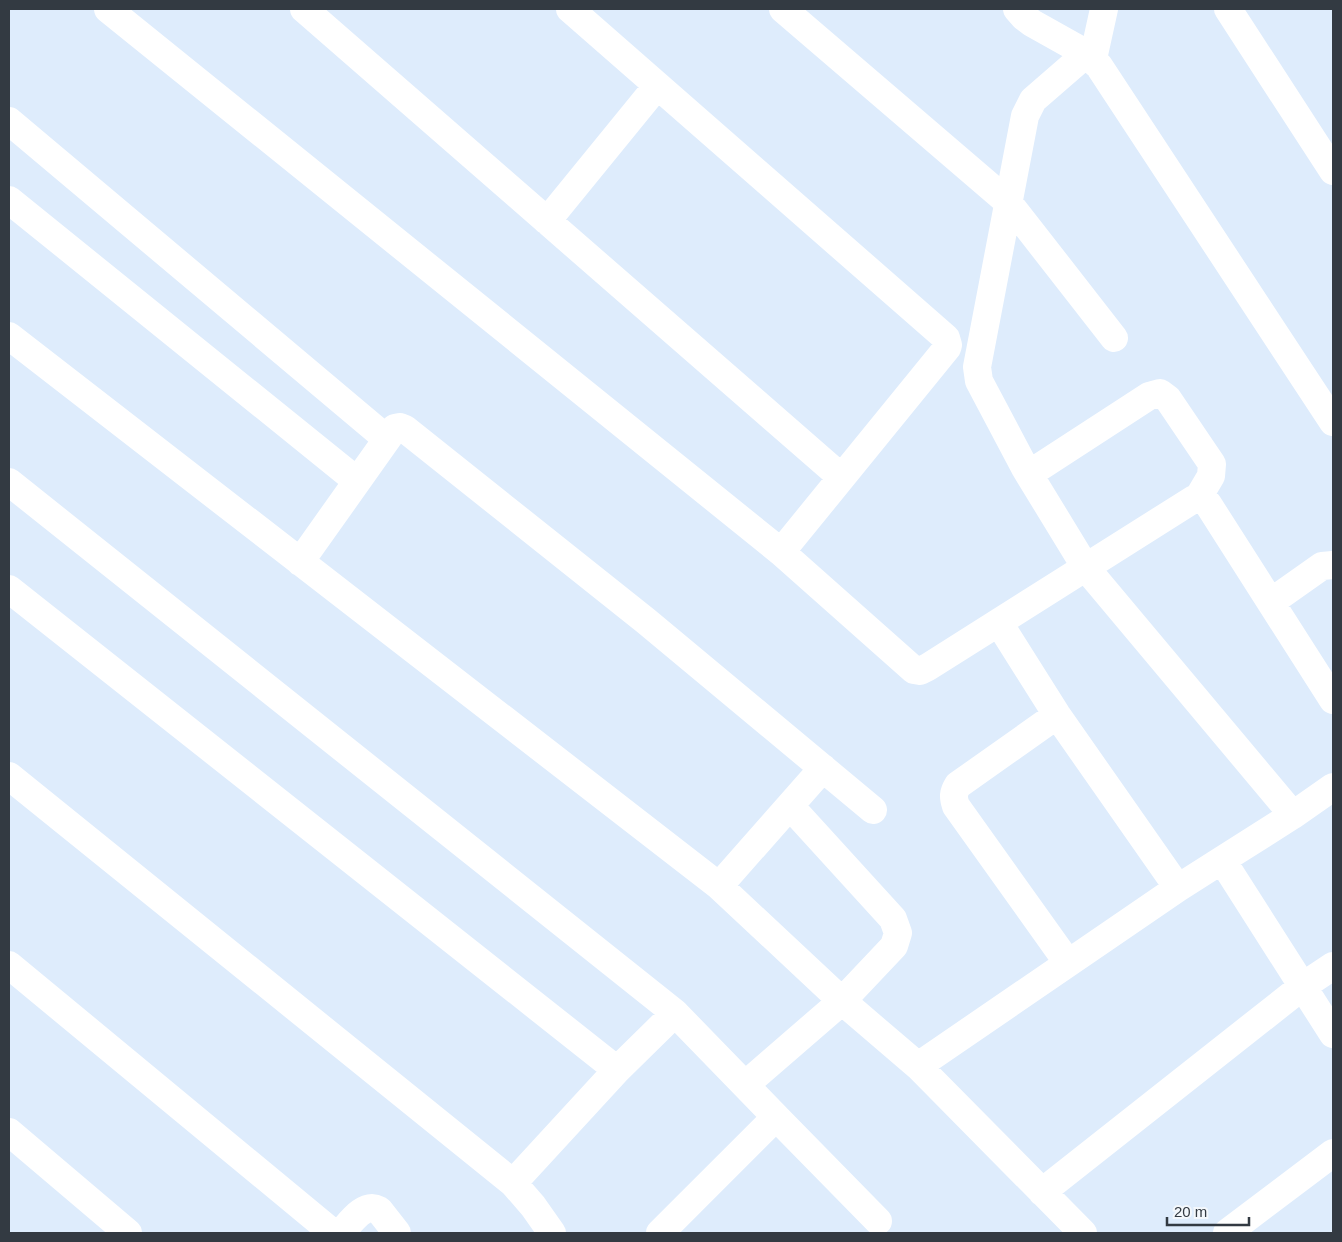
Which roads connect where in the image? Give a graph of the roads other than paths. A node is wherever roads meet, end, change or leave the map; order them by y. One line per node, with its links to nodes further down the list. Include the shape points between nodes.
1 (108, 9): 24 (street)
2 (304, 9): 14 (street)
3 (570, 9): 9 (street)
4 (783, 9): 13 (street)
5 (1017, 9): 8 (street, via 1024,18)
6 (1104, 9): 8 (street)
7 (1228, 9): 11 (street)
8 (1089, 57): 13 (street, via 1027,109); 17 (street, via 1110,82)
9 (658, 86): 14 (street); 20 (street, via 946,338 947,348)
10 (9, 121): 18 (street)
11 (1333, 171)
12 (9, 200): 21 (street)
13 (1008, 202): 16 (street); 19 (street, via 977,367 982,388)
14 (547, 221): 20 (street)
15 (9, 336): 25 (street)
16 (1114, 338)
17 (1333, 422)
18 (388, 439): 21 (street); 33 (street, via 395,428 405,429 646,621)
19 (1029, 474): 23 (street, via 1149,396 1160,393 1168,399 1212,464 1211,476); 27 (street)
20 (841, 477): 24 (street)
21 (357, 481): 25 (street)
22 (9, 482): 47 (street)
23 (1198, 498): 27 (street); 29 (street, via 1208,504)
24 (781, 552): 30 (street, via 914,670 928,667)
25 (300, 562): 40 (street)
26 (1333, 565): 29 (street, via 1322,566)
27 (1086, 568): 30 (street); 38 (street)
28 (9, 589): 50 (street)
29 (1271, 602): 31 (street)
30 (1000, 623): 32 (street)
31 (1333, 700)
32 (1057, 715): 41 (street); 42 (street, via 958,786 953,799)
33 (823, 768): 36 (street); 37 (street)
34 (9, 776): 55 (street)
35 (1333, 787): 38 (street)
36 (790, 806): 40 (street); 46 (street, via 893,919 898,932 894,946)
37 (873, 810)
38 (1293, 815): 39 (street)
39 (1222, 860): 41 (street); 45 (street)
40 (719, 886): 46 (street)
41 (1178, 888): 42 (street)
42 (1068, 963): 49 (street)
43 (9, 965): 59 (street)
44 (1333, 966): 45 (street)
45 (1302, 986): 48 (street); 56 (street)
46 (842, 1001): 49 (street); 51 (street)
47 (674, 1013): 50 (street); 51 (street)
48 (1333, 1034)
49 (918, 1066): 56 (street)
50 (617, 1070): 55 (street)
51 (745, 1085): 52 (street)
52 (776, 1117): 57 (street); 63 (street)
53 (9, 1132): 58 (street)
54 (1333, 1153): 65 (street)
55 (513, 1183): 62 (street)
56 (1042, 1192): 64 (street)
57 (878, 1229)
58 (128, 1233)
59 (334, 1233)
60 (340, 1233): 61 (street, via 371,1208 380,1210)
61 (396, 1233)
62 (552, 1233)
63 (660, 1233)
64 (1083, 1233)
65 (1227, 1233)

